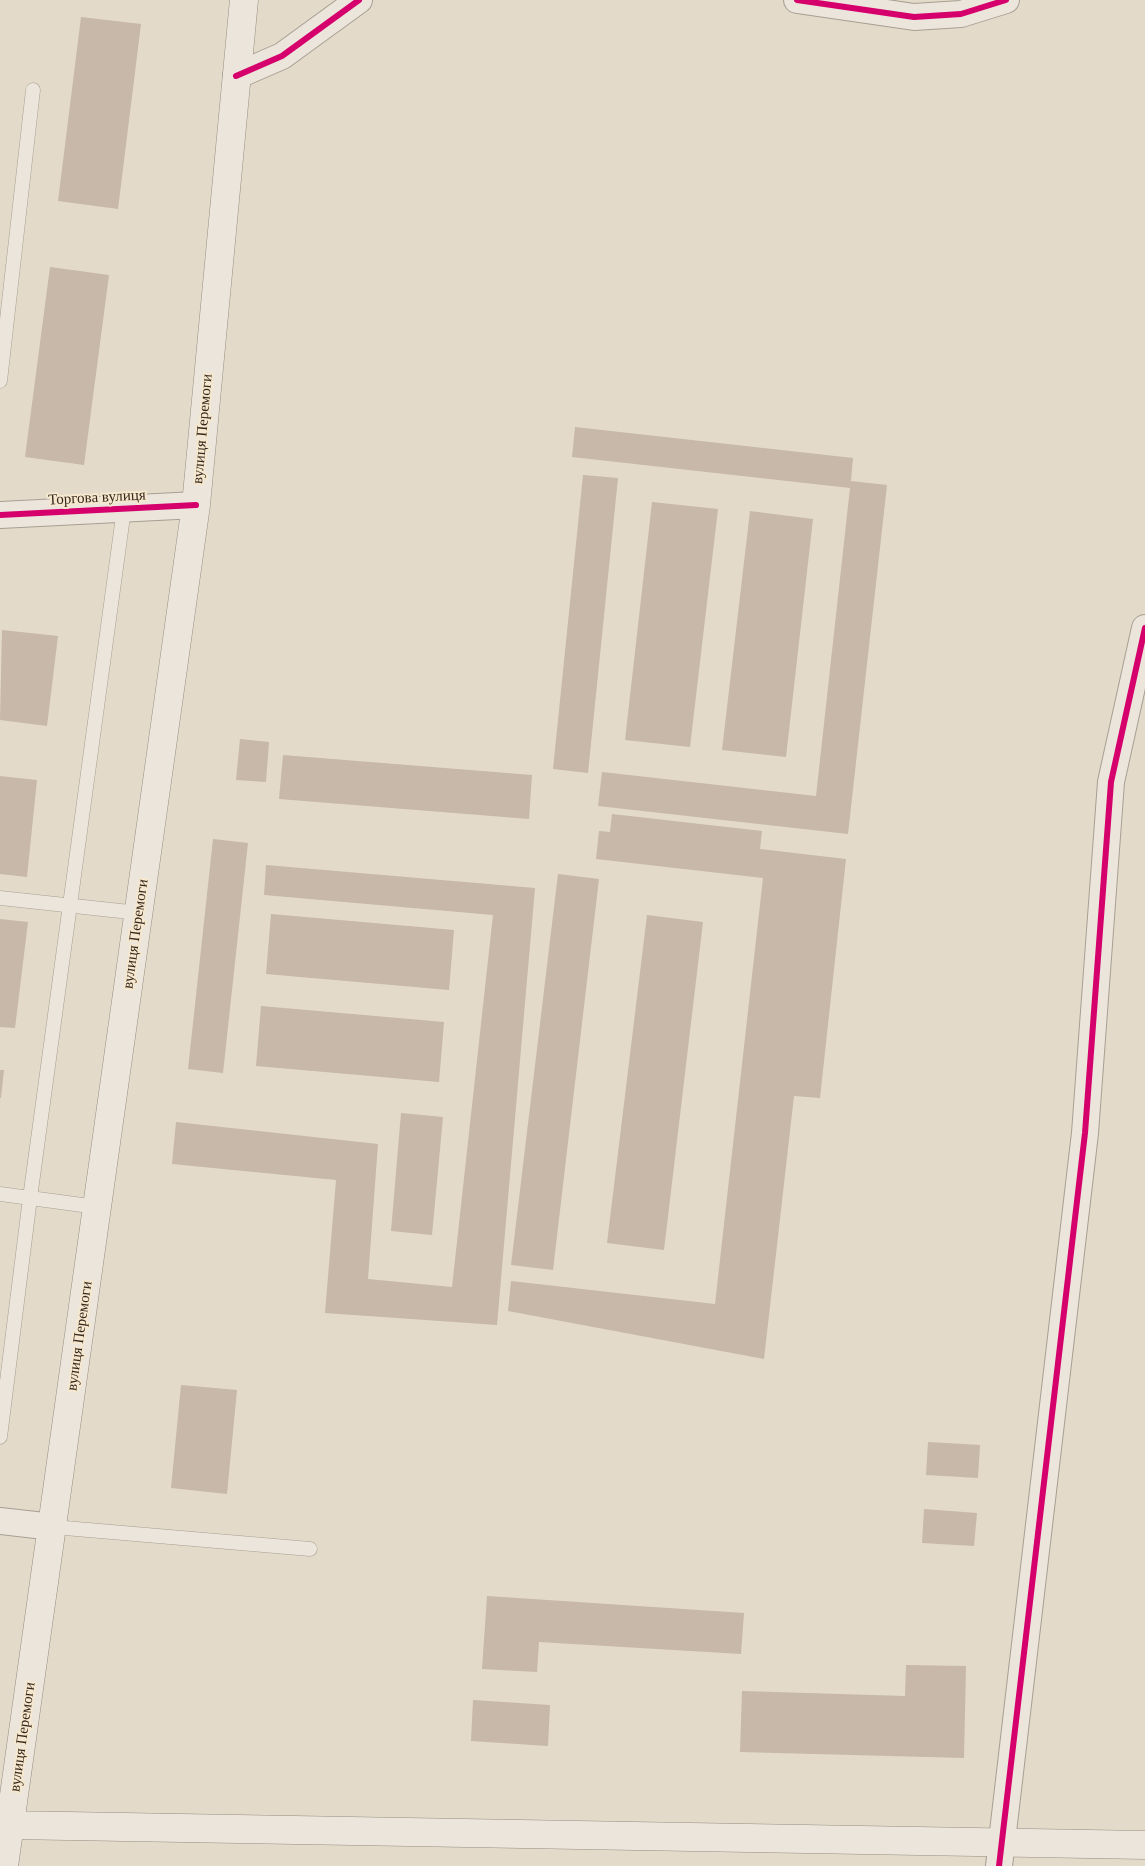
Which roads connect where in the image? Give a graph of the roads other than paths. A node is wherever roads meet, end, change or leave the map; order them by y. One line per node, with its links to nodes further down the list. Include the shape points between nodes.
1 (244, 0): 5 (main road, вулиця Перемоги)
2 (359, 0): 5 (street, via 282,56)
3 (797, 0): 4 (street, via 914,18 960,14)
4 (1006, 0)
5 (236, 76): 8 (main road, вулиця Перемоги)
6 (33, 90): 7 (lane)
7 (0, 381)
8 (196, 505): 9 (street, Торгова вулиця); 14 (main road, вулиця Перемоги)
9 (124, 509): 10 (street, Торгова вулиця); 13 (lane)
10 (0, 515)
11 (1145, 628): 24 (street, via 1111,782 1085,1133)
12 (0, 898): 13 (lane)
13 (70, 905): 14 (lane); 16 (lane)
14 (139, 913): 17 (main road, вулиця Перемоги)
15 (0, 1194): 16 (lane)
16 (30, 1198): 17 (lane); 18 (lane)
17 (98, 1207): 20 (main road, вулиця Перемоги)
18 (0, 1438)
19 (0, 1521): 20 (street)
20 (53, 1526): 21 (lane); 22 (main road, вулиця Перемоги)
21 (310, 1549)
22 (5, 1825): 24 (main road); 25 (main road, вулиця Перемоги)
23 (1145, 1844): 24 (main road)
24 (1000, 1855)
25 (4, 1866)

